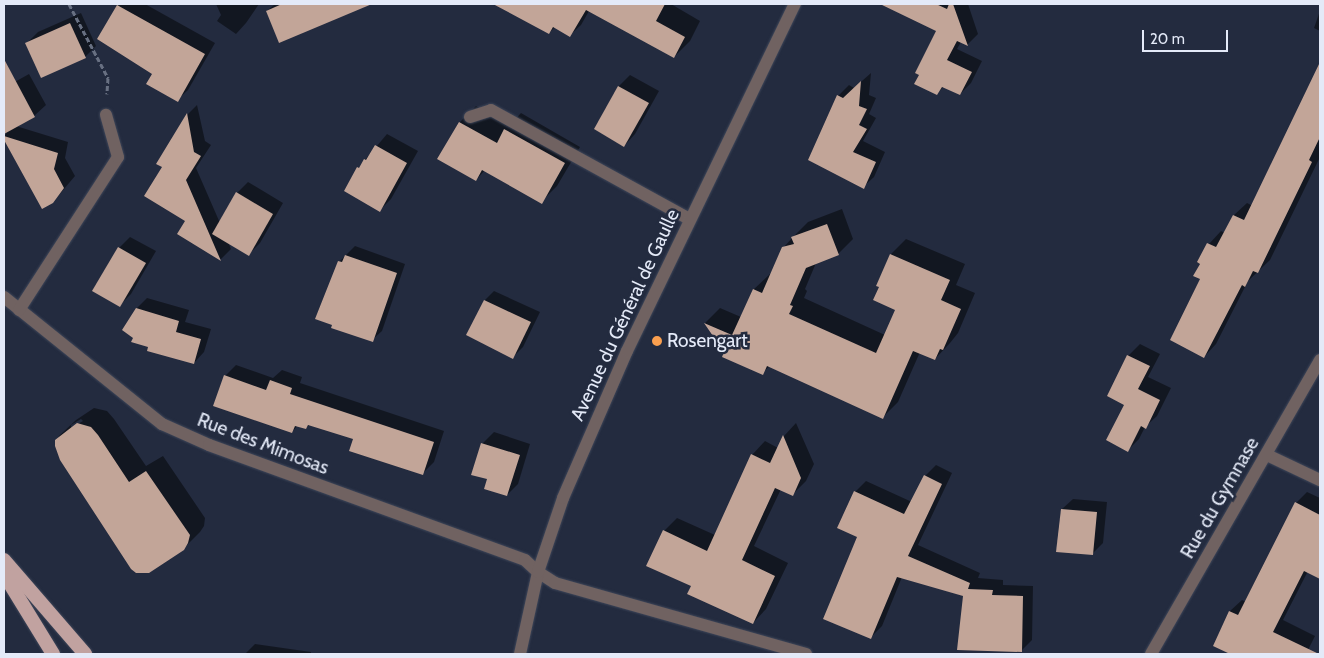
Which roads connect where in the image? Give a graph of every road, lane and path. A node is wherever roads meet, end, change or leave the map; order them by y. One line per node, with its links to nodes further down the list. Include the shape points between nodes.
1 (69, 4): 3 (path, via 108,78)
2 (795, 4): 5 (street, Avenue du Général de Gaulle)
3 (106, 115): 7 (street, via 118,158)
4 (470, 117): 5 (street, via 491,110)
5 (689, 219): 12 (street, Avenue du Général de Gaulle, via 563,498)
6 (4, 297): 7 (street, Rue des Mimosas)
7 (19, 310): 12 (street, Rue des Mimosas, via 162,424 209,445 525,560)
8 (1320, 360): 9 (street, Rue du Gymnase)
9 (1267, 455): 10 (street); 18 (street, Rue du Gymnase)
10 (1320, 480)
11 (4, 560): 15 (highway)
12 (538, 572): 16 (street, Avenue du Général de Gaulle); 17 (street, Rue des Mimosas, via 554,583)
13 (4, 574): 14 (highway)
14 (53, 654)
15 (86, 654)
16 (520, 654)
17 (806, 654)
18 (1151, 654)

